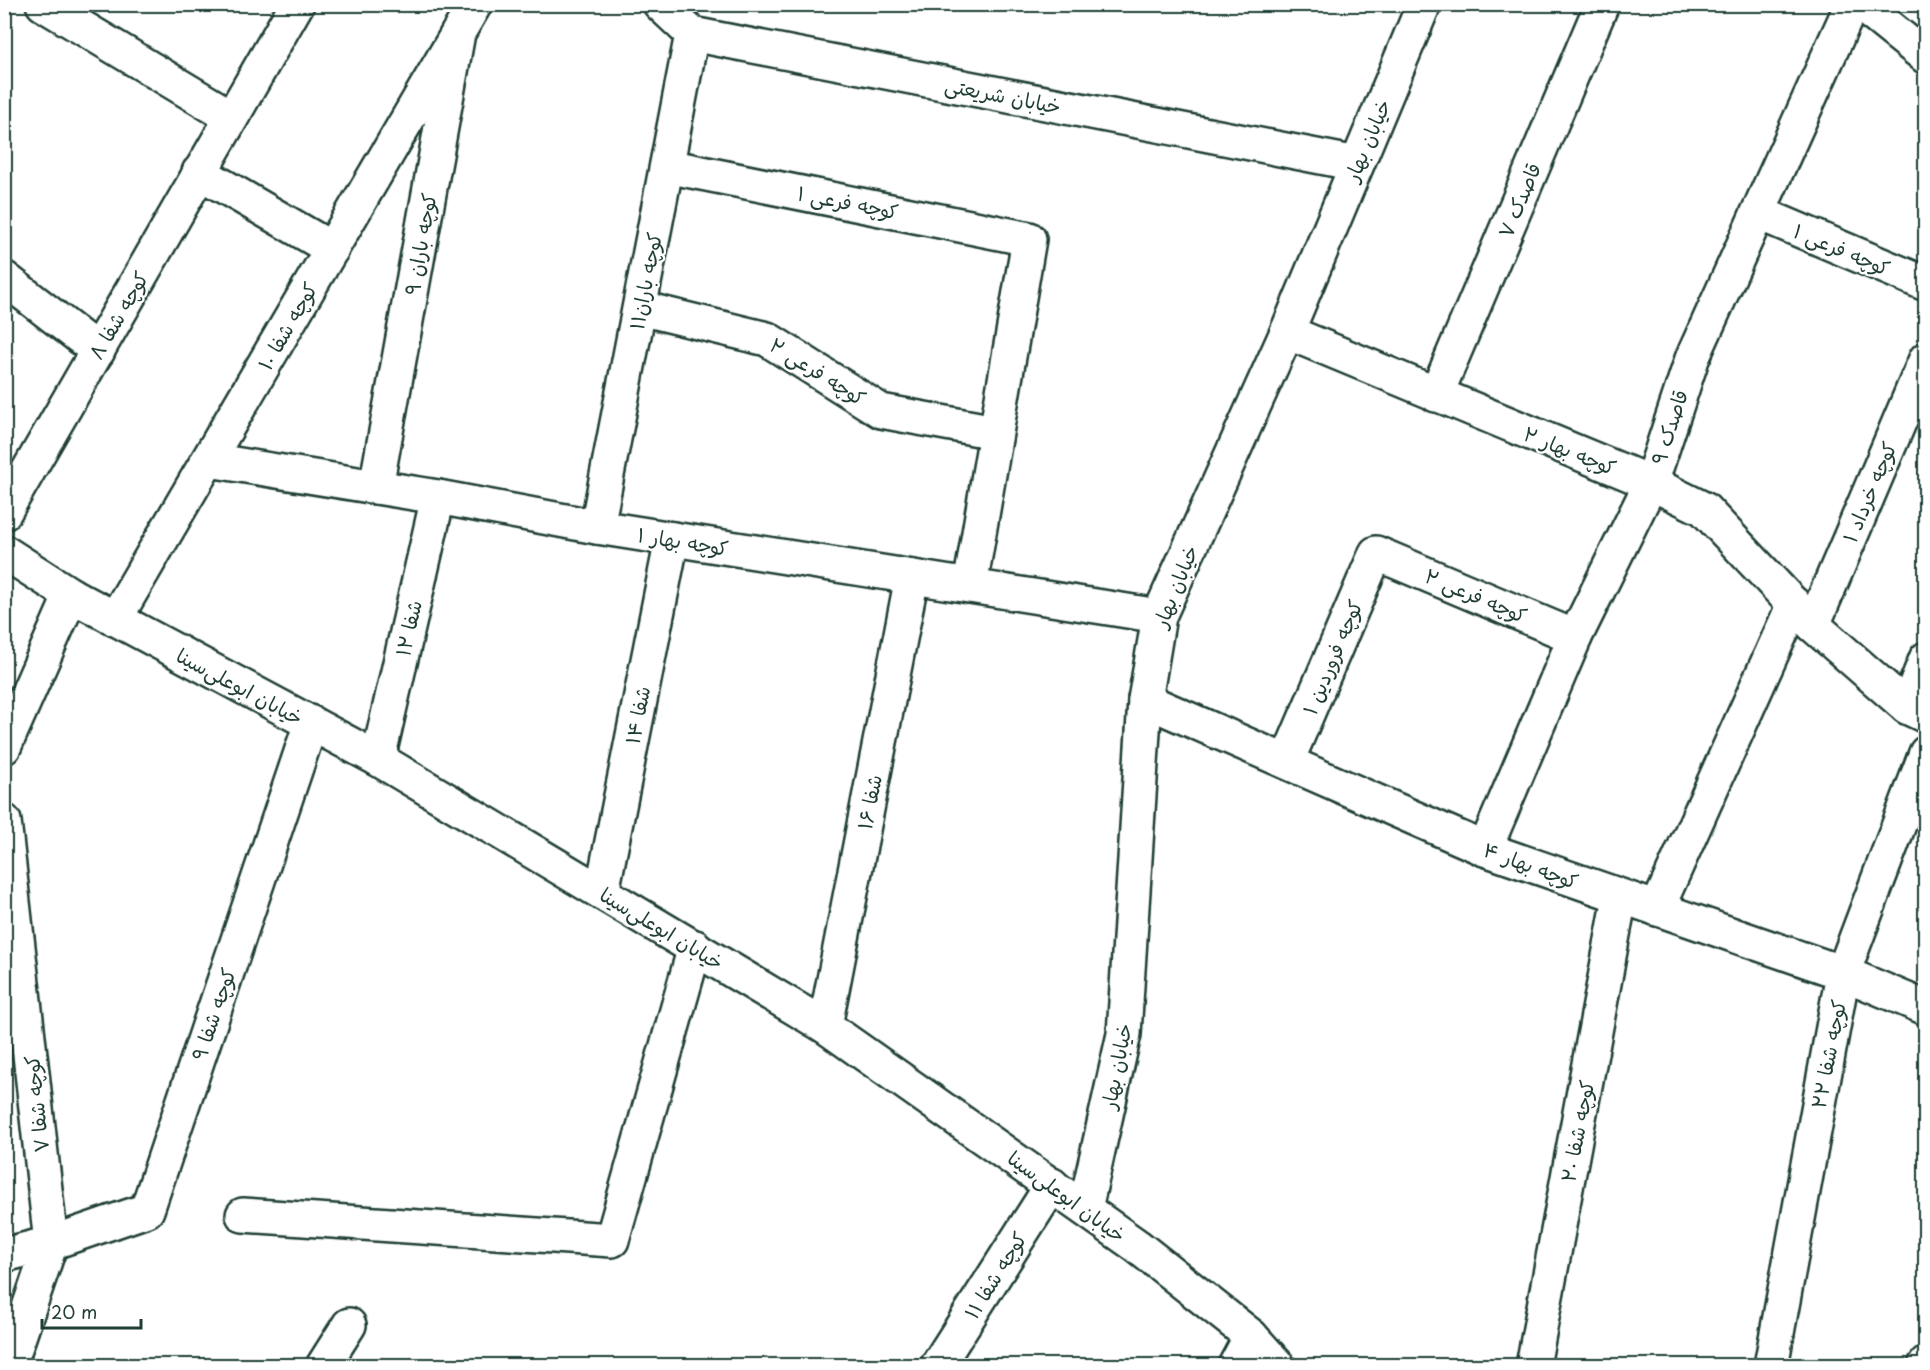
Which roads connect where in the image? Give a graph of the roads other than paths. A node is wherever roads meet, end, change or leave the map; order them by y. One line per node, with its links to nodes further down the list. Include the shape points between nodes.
1 (43, 4): 12 (street)
2 (297, 4): 12 (street, کوچه شفا ۸)
3 (475, 4): 9 (street, کوچه باران ۹)
4 (660, 4): 10 (street)
5 (1424, 4): 13 (street, خیابان بهار)
6 (1602, 4): 24 (street, قاصدک ۷)
7 (1852, 4): 16 (street, قاصدک ۹)
8 (1860, 4): 11 (street)
9 (458, 33): 17 (street, کوچه شفا ۱۰); 28 (street, کوچه باران ۹)
10 (693, 34): 13 (street, خیابان شریعتی); 14 (street, کوچه باران۱۱)
11 (1925, 53)
12 (231, 117): 15 (street, کوچه شفا ۸)
13 (1357, 164): 21 (street, خیابان بهار)
14 (667, 166): 20 (street, کوچه باران۱۱); 25 (street, کوچه فرعی ۱, via 1029,239)
15 (200, 172): 17 (street); 22 (street, کوچه شفا ۸)
16 (1759, 213): 19 (street, کوچه فرعی ۱); 27 (street, قاصدک ۹, via 1692,359)
17 (332, 249): 26 (street, کوچه شفا ۱۰)
18 (4, 278): 22 (street)
19 (1926, 284)
20 (640, 308): 25 (street, کوچه فرعی ۲, via 767,339 881,411); 31 (street, کوچه باران۱۱)
21 (1287, 332): 24 (street, کوچه بهار ۲); 39 (street, خیابان بهار)
22 (98, 351): 30 (street, کوچه شفا ۸)
23 (1926, 358): 38 (street, کوچه خرداد ۱)
24 (1436, 395): 27 (street, کوچه بهار ۲)
25 (995, 432): 36 (street)
26 (209, 460): 28 (street, کوچه بهار ۱); 40 (street, کوچه شفا ۱۰)
27 (1651, 483): 38 (street, کوچه بهار ۲, via 1704,509); 41 (street, قاصدک ۹)
28 (376, 487): 29 (street, کوچه بهار ۱)
29 (438, 497): 31 (street, کوچه بهار ۱); 48 (street, شفا ۱۲)
30 (4, 513)
31 (597, 527): 32 (street, کوچه بهار ۱)
32 (672, 539): 35 (street, کوچه بهار ۱); 52 (street, شفا ۱۴)
33 (4, 552): 37 (street, خیابان ابوعلی‌سینا)
34 (1376, 553): 41 (street, کوچه فرعی ۲); 49 (street, کوچه فروردین ۱)
35 (912, 577): 36 (street, کوچه بهار ۱); 58 (street, شفا ۱۶)
36 (970, 586): 39 (street, کوچه بهار ۱)
37 (71, 595): 40 (street, خیابان ابوعلی‌سینا); 46 (street)
38 (1803, 614): 44 (street, کوچه بهار ۲); 54 (street, کوچه خرداد ۱)
39 (1159, 616): 43 (street, خیابان بهار)
40 (115, 619): 45 (street, خیابان ابوعلی‌سینا)
41 (1575, 637): 51 (street, قاصدک ۹)
42 (1926, 659): 44 (street)
43 (1145, 700): 49 (street, کوچه بهار ۴); 60 (street, خیابان بهار, via 1124,1034)
44 (1916, 712)
45 (311, 723): 48 (street, خیابان ابوعلی‌سینا); 62 (street, کوچه شفا ۹, via 147,1210)
46 (4, 747)
47 (1926, 753): 56 (street, کوچه شفا ۲۲)
48 (378, 759): 52 (street, خیابان ابوعلی‌سینا)
49 (1287, 761): 51 (street, کوچه بهار ۴)
50 (4, 821): 62 (street, کوچه شفا ۷)
51 (1485, 849): 53 (street, کوچه بهار ۴)
52 (602, 892): 55 (street, خیابان ابوعلی‌سینا)
53 (1620, 897): 54 (street, کوچه بهار ۴); 71 (street, کوچه شفا ۲۰)
54 (1657, 909): 56 (street, کوچه بهار ۴)
55 (695, 947): 58 (street, خیابان ابوعلی‌سینا); 61 (street, via 612,1240)
56 (1843, 973): 57 (street, کوچه بهار ۴); 72 (street, کوچه شفا ۲۲)
57 (1926, 1008)
58 (825, 1026): 59 (street, خیابان ابوعلی‌سینا)
59 (1052, 1185): 60 (street, خیابان ابوعلی‌سینا); 68 (street, کوچه شفا ۱۱)
60 (1085, 1209): 65 (street, خیابان ابوعلی‌سینا)
61 (243, 1215)
62 (51, 1243): 63 (street); 66 (street)
63 (4, 1255)
64 (349, 1325): 67 (street)
65 (1251, 1336): 69 (street); 70 (street, خیابان ابوعلی‌سینا)
66 (9, 1365)
67 (323, 1365)
68 (937, 1365)
69 (1235, 1365)
70 (1278, 1365)
71 (1533, 1365)
72 (1771, 1365)

